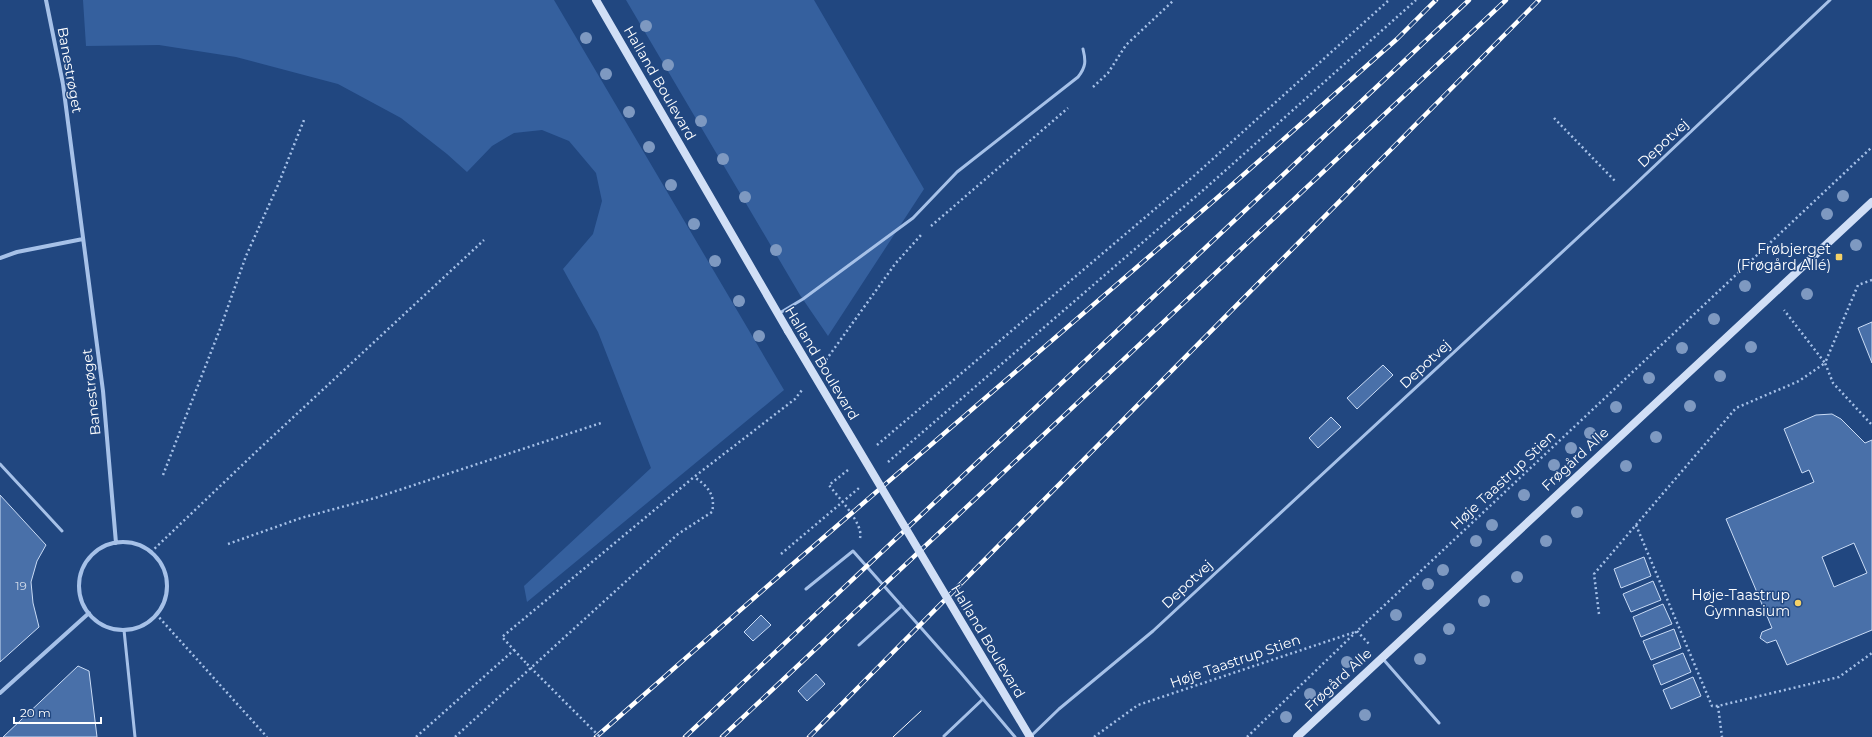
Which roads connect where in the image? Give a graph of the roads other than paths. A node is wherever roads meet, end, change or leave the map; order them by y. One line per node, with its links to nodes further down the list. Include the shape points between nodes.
1 (46, 0): 6 (street, Banestrøget, via 63,84)
2 (596, 0): 8 (street, Halland Boulevard)
3 (1830, 0): 24 (lane, Depotvej, via 1627,192 1153,631)
4 (1083, 49): 8 (lane, via 1086,59 1084,69 1078,77 957,172 913,218 803,300)
5 (1872, 202): 17 (street, Frøgård Alle)
6 (83, 239): 7 (street, via 17,252); 11 (street, Banestrøget, via 103,391)
7 (0, 258)
8 (778, 314): 24 (street, Halland Boulevard, bridge)
9 (0, 464): 10 (lane)
10 (62, 531)
11 (116, 542): 14 (street, via 103,546 93,554 82,570 79,589 82,602); 15 (street, via 134,543 151,552 159,560 167,582 166,594 156,614 136,628)
12 (806, 589): 13 (lane, via 853,551)
13 (902, 606): 16 (lane); 19 (lane)
14 (89, 613): 15 (street, via 98,622); 18 (street)
15 (124, 630): 22 (lane)
16 (858, 645)
17 (1381, 658): 20 (lane); 25 (street, Frøgård Alle)
18 (0, 694)
19 (983, 699): 21 (lane); 23 (lane)
20 (1439, 723)
21 (944, 736)
22 (135, 737)
23 (1015, 737)
24 (1029, 737)
25 (1297, 737)

